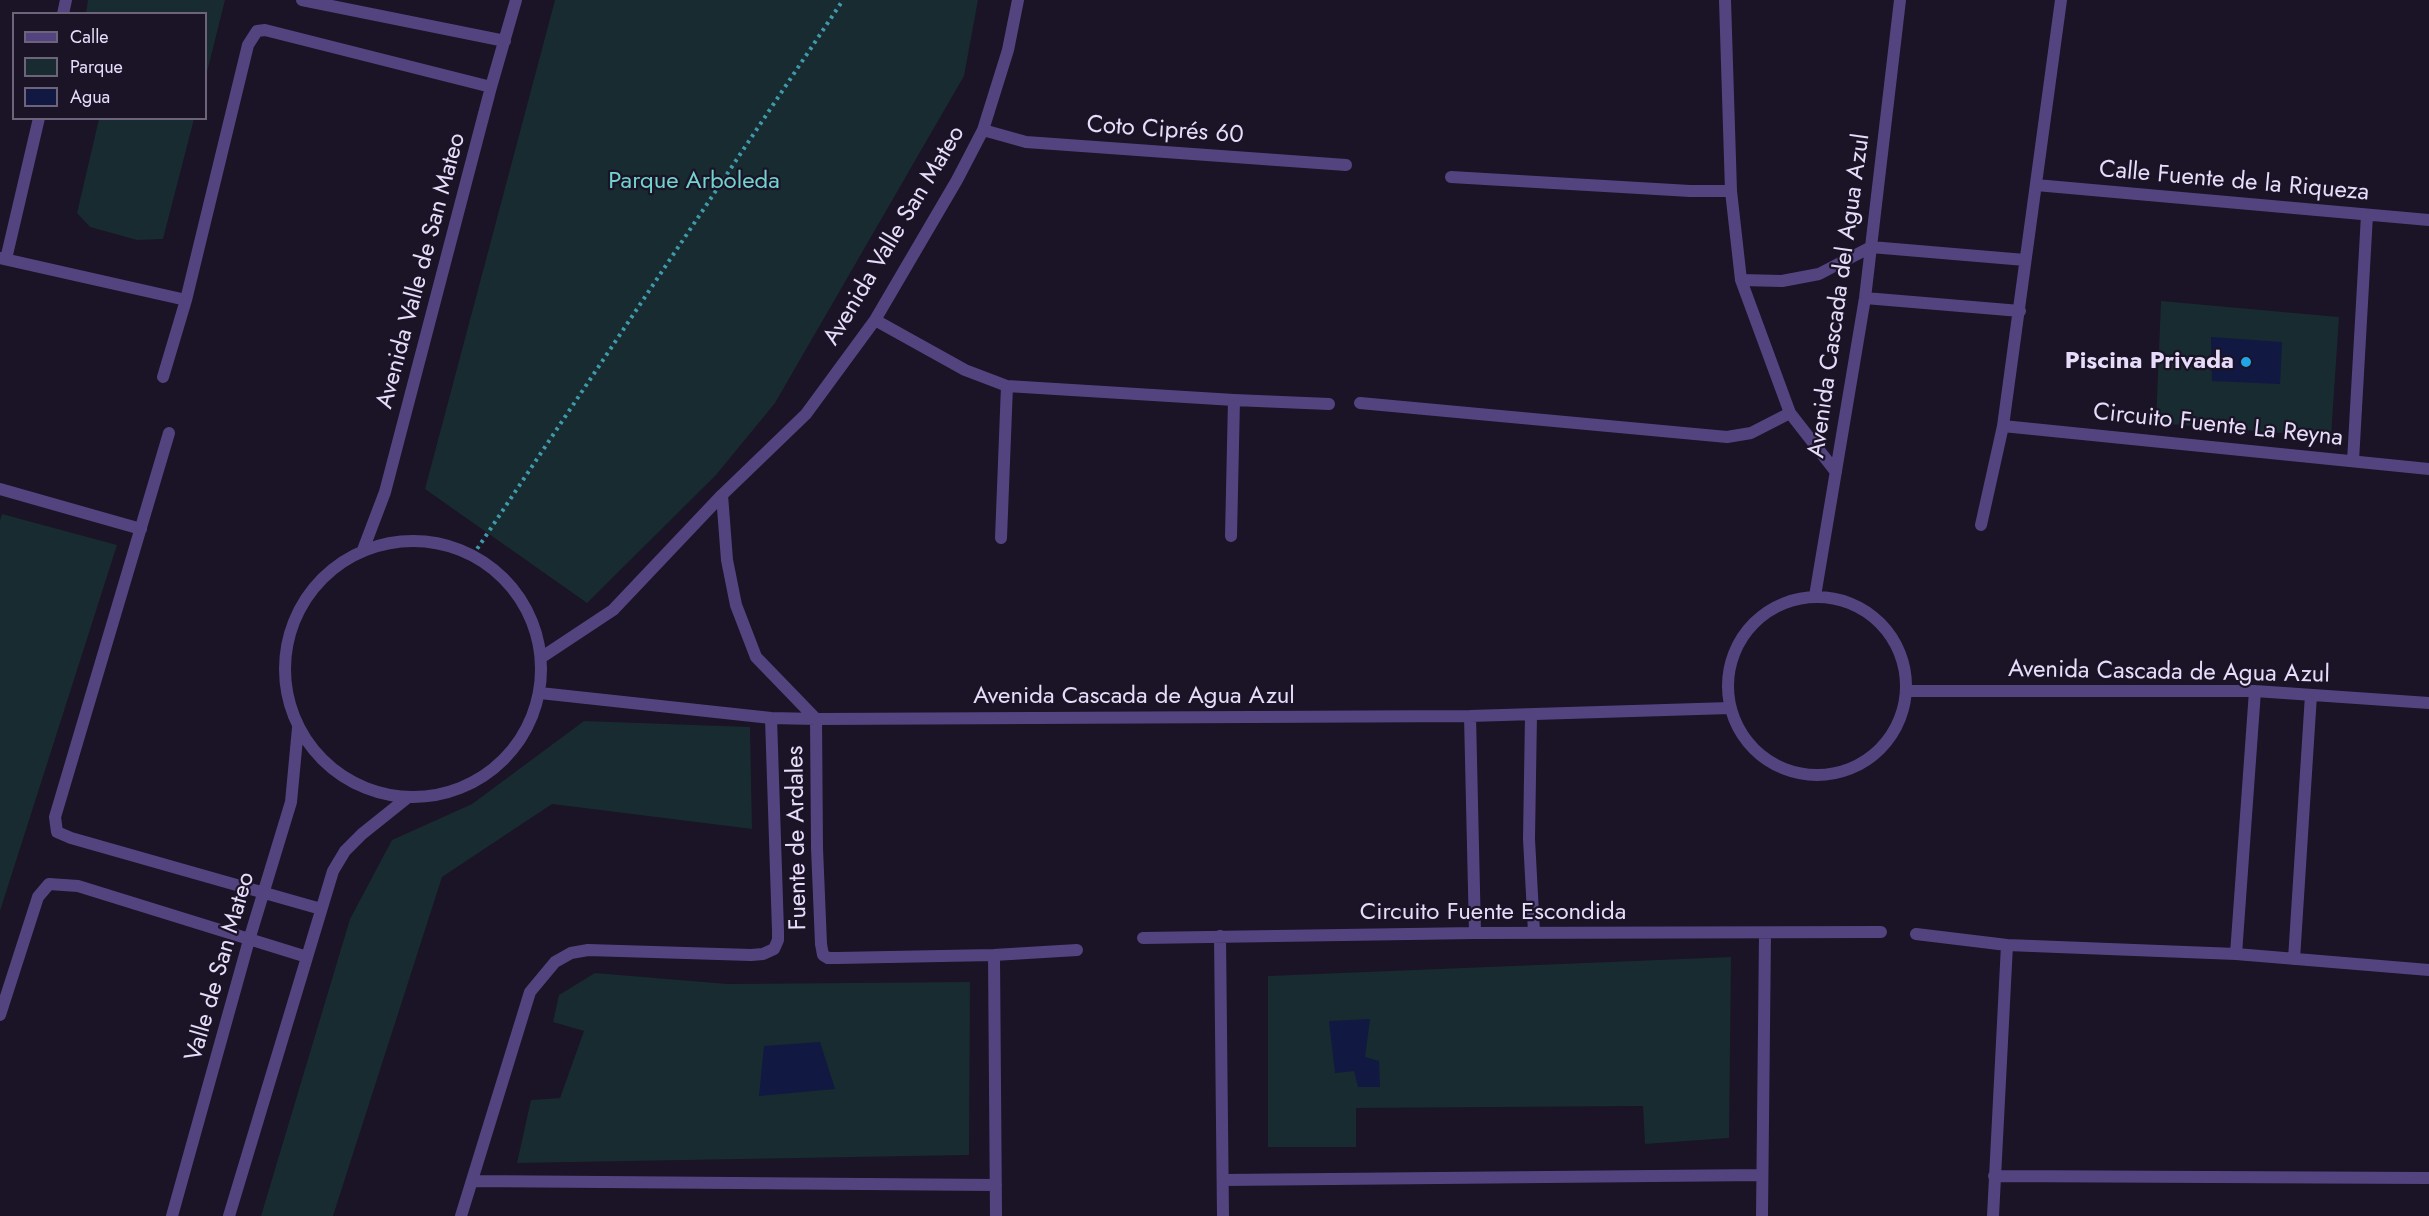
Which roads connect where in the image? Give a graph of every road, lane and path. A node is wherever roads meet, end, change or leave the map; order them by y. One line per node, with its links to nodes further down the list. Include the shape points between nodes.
1 (302, 0): 8 (street)
2 (516, 0): 8 (street, Avenida Valle de San Mateo)
3 (843, 0): 44 (path)
4 (1018, 0): 11 (street, Avenida Valle San Mateo, via 1008,50)
5 (1725, 0): 15 (street)
6 (1900, 0): 18 (street, Avenida Cascada del Agua Azul)
7 (2061, 0): 14 (street)
8 (505, 41): 9 (street, Avenida Valle de San Mateo)
9 (491, 87): 23 (street, via 257,31 249,45); 43 (street, Avenida Valle de San Mateo, via 388,481)
10 (38, 120): 19 (street)
11 (983, 130): 12 (street, Coto Ciprés 60, via 1026,142); 25 (street, Avenida Valle San Mateo)
12 (1346, 165)
13 (1451, 177): 15 (street)
14 (2036, 185): 16 (street, Calle Fuente de la Riqueza); 20 (street)
15 (1731, 191): 21 (street)
16 (2367, 215): 17 (street, Calle Fuente de la Riqueza); 34 (street)
17 (2429, 220)
18 (1870, 247): 20 (street); 21 (street, via 1819,274 1782,281); 22 (street, Avenida Cascada del Agua Azul)
19 (3, 258): 23 (street)
20 (2025, 260): 24 (street)
21 (1741, 280): 31 (street)
22 (1865, 298): 24 (street); 36 (street, Avenida Cascada del Agua Azul)
23 (186, 300): 26 (street)
24 (2020, 311): 32 (street)
25 (875, 320): 27 (street, via 965,370); 38 (street, Avenida Valle San Mateo, via 806,414)
26 (163, 377)
27 (1007, 386): 28 (street); 42 (street)
28 (1233, 400): 30 (street); 41 (street)
29 (1360, 403): 31 (street, via 1727,437 1751,433)
30 (1329, 404)
31 (1790, 413): 36 (street)
32 (2003, 426): 34 (street, Circuito Fuente La Reyna); 39 (street)
33 (169, 433): 40 (street)
34 (2353, 461): 35 (street, Circuito Fuente La Reyna)
35 (2429, 469)
36 (1836, 472): 45 (street, Avenida Cascada del Agua Azul)
37 (0, 489): 40 (street)
38 (722, 495): 46 (street, Avenida Valle San Mateo, via 613,610); 56 (street, via 727,560 736,605 756,657)
39 (1981, 525)
40 (141, 529): 59 (street, via 55,817 57,832)
41 (1231, 536)
42 (1001, 538)
43 (363, 550): 44 (street, via 405,541 440,543); 57 (street, via 327,573 300,606 285,646 284,688)
44 (473, 555): 46 (street, via 507,581 531,616)
45 (1815, 596): 47 (street, via 1844,600 1871,614 1891,635 1904,662); 52 (street, via 1780,604 1745,632 1732,655 1727,682)
46 (542, 657): 49 (street)
47 (1907, 692): 48 (street, Avenida Cascada de Agua Azul); 52 (street, via 1901,718 1886,743 1865,761 1839,772 1811,775 1784,769 1760,755 1741,734)
48 (2255, 692): 50 (street, Avenida Cascada de Agua Azul); 71 (street)
49 (540, 693): 55 (street, Avenida Cascada de Agua Azul); 58 (street, via 528,728 507,758 477,781 443,794)
50 (2312, 695): 51 (street, Avenida Cascada de Agua Azul); 74 (street)
51 (2429, 703)
52 (1730, 708): 53 (street, Avenida Cascada de Agua Azul)
53 (1531, 715): 54 (street, Avenida Cascada de Agua Azul); 61 (street, via 1529,839)
54 (1470, 716): 56 (street, Avenida Cascada de Agua Azul); 63 (street)
55 (771, 718): 56 (street, Avenida Cascada de Agua Azul); 81 (street, Fuente de Ardales, via 778,931 774,949 751,955 588,950 555,962 530,992)
56 (816, 719): 72 (street, Fuente de Ardales, via 823,955)
57 (298, 729): 58 (street, via 325,764 363,788); 59 (street, Valle de San Mateo, via 291,802)
58 (406, 798): 60 (street, via 345,851 333,871)
59 (264, 892): 60 (street); 68 (street, Valle de San Mateo)
60 (321, 909): 73 (street)
61 (1534, 932): 63 (street, Circuito Fuente Escondida); 64 (street, Circuito Fuente Escondida)
62 (1881, 932): 64 (street, Circuito Fuente Escondida)
63 (1475, 933): 66 (street, Circuito Fuente Escondida)
64 (1765, 933): 77 (street)
65 (1916, 934): 69 (street)
66 (1220, 936): 67 (street, Circuito Fuente Escondida); 80 (street)
67 (1143, 938)
68 (249, 940): 73 (street); 76 (street, via 78,886 49,884 38,897); 83 (street, Valle de San Mateo)
69 (2007, 945): 71 (street); 78 (street)
70 (1077, 950): 72 (street)
71 (2236, 954): 74 (street)
72 (994, 955): 82 (street)
73 (307, 957): 84 (street)
74 (2294, 959): 75 (street)
75 (2429, 970)
76 (0, 1015)
77 (1762, 1175): 80 (street); 88 (street)
78 (1994, 1176): 79 (street); 89 (street)
79 (2429, 1178)
80 (1223, 1180): 87 (street)
81 (472, 1181): 82 (street); 85 (street)
82 (996, 1185): 86 (street)
83 (172, 1216)
84 (229, 1216)
85 (461, 1216)
86 (996, 1216)
87 (1223, 1216)
88 (1762, 1216)
89 (1993, 1216)

